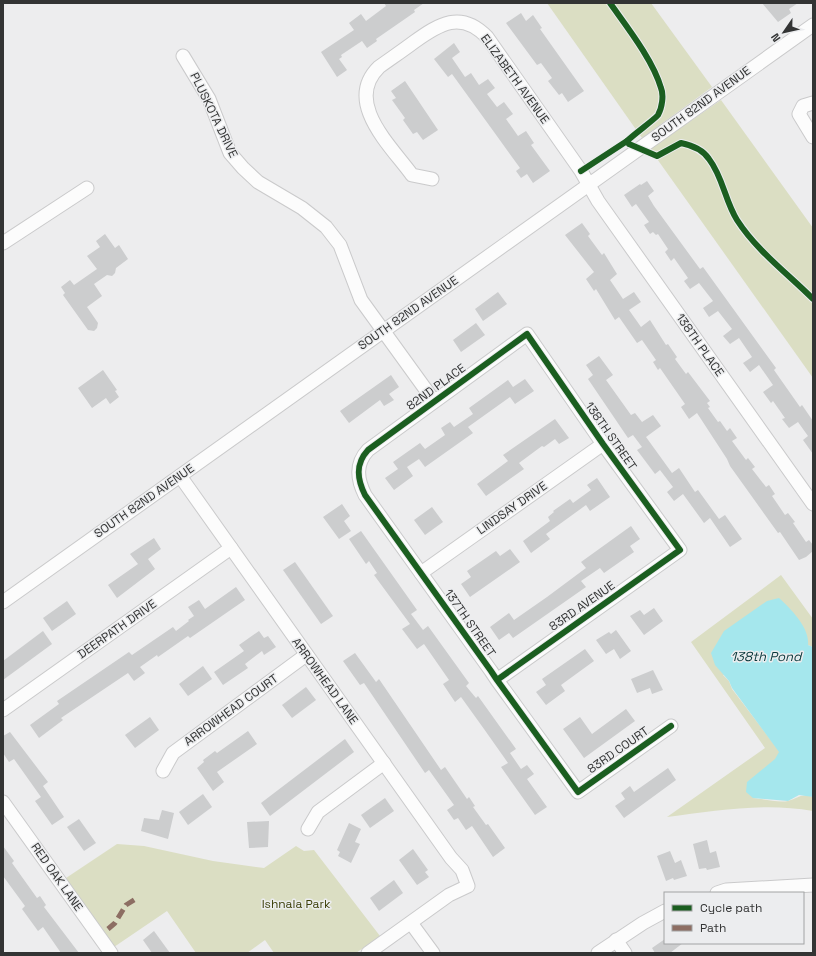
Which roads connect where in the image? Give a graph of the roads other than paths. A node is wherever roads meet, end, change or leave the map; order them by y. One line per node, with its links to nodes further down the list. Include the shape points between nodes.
1 (813, 24): 6 (street, SOUTH 82ND AVENUE)
2 (183, 56): 9 (street, PLUSKOTA DRIVE, via 209,99 230,153 258,182 302,208 326,227 340,245 361,300)
3 (813, 104): 4 (street, via 803,106 799,114)
4 (813, 137)
5 (432, 179): 6 (street, ELIZABETH AVENUE, via 412,175 374,122 365,103 367,87 379,68 432,29 454,22 475,28 487,37)
6 (589, 185): 9 (street, SOUTH 82ND AVENUE); 15 (street, 138TH PLACE, via 616,227)
7 (87, 188): 8 (street)
8 (3, 243)
9 (384, 330): 11 (street, PLUSKOTA DRIVE); 14 (street, SOUTH 82ND AVENUE)
10 (527, 334): 11 (street, 82ND PLACE); 12 (street, 138TH STREET)
11 (434, 401): 13 (street, 82ND PLACE, via 374,444)
12 (603, 444): 17 (street, 138TH STREET); 18 (street, LINDSAY DRIVE)
13 (360, 460): 18 (street, 137TH STREET, via 358,477 365,495)
14 (180, 476): 16 (street, ARROWHEAD LANE); 19 (street, SOUTH 82ND AVENUE)
15 (813, 504)
16 (231, 548): 20 (street, ARROWHEAD LANE); 22 (street, DEERPATH DRIVE)
17 (680, 550): 21 (street, 83RD AVENUE)
18 (421, 573): 21 (street, 137TH STREET)
19 (3, 602)
20 (306, 655): 24 (street, ARROWHEAD LANE); 25 (street, ARROWHEAD COURT, via 173,753)
21 (497, 680): 26 (street, 137TH STREET)
22 (3, 710)
23 (671, 726): 26 (street, 83RD COURT)
24 (384, 763): 28 (street, via 318,812); 32 (street, ARROWHEAD LANE, via 462,870 468,886 449,895)
25 (163, 771)
26 (578, 792)
27 (3, 802): 34 (street, RED OAK LANE)
28 (308, 829)
29 (813, 885): 30 (street)
30 (720, 892)
31 (664, 912): 33 (street)
32 (411, 923): 35 (street); 36 (street)
33 (616, 940): 37 (street); 38 (street)
34 (111, 953)
35 (368, 953)
36 (433, 953)
37 (598, 953)
38 (625, 953)

